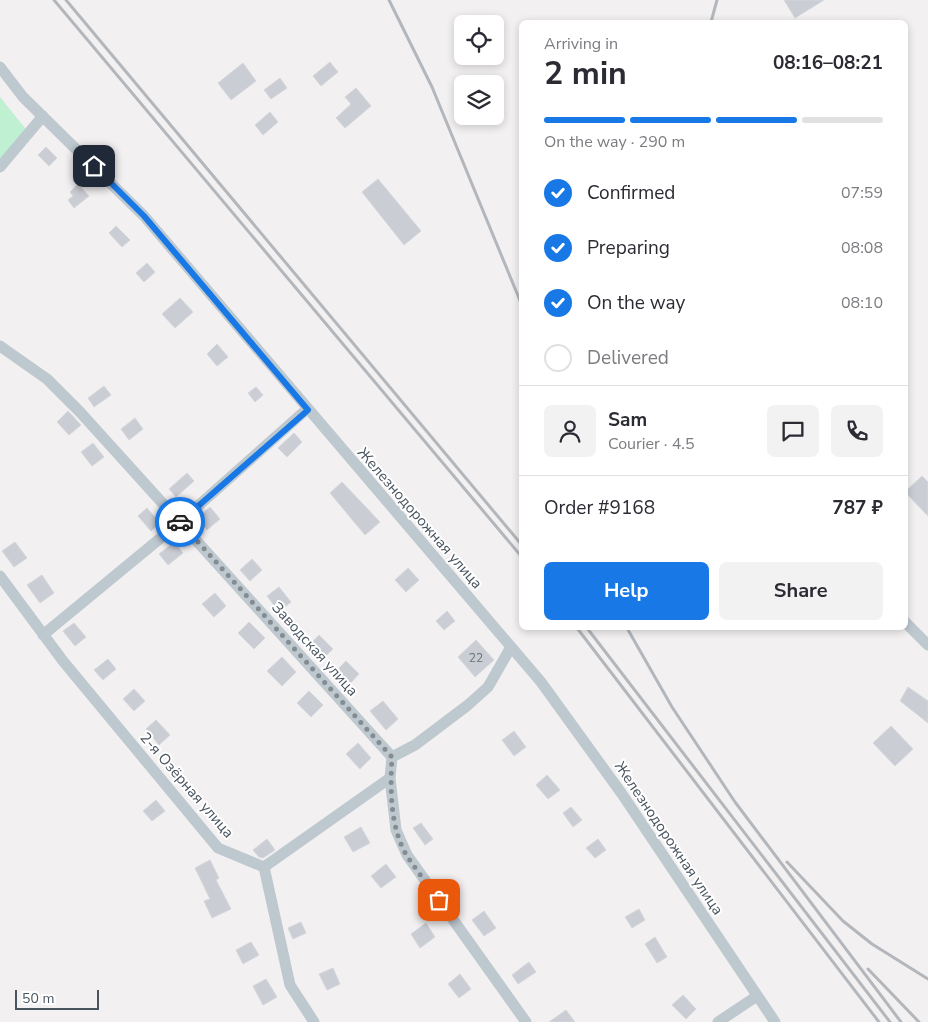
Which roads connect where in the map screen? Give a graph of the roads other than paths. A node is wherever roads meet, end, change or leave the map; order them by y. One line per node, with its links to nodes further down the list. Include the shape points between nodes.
1 (0, 66): 2 (street, Железнодорожная улица, via 23,97)
2 (43, 116): 3 (street); 5 (street, Железнодорожная улица, via 144,216)
3 (0, 167)
4 (0, 346): 6 (street, Заводская улица, via 47,379)
5 (308, 410): 6 (street); 11 (street, Железнодорожная улица)
6 (180, 522): 9 (street); 12 (street, Заводская улица)
7 (0, 576): 9 (street, 2-я Озёрная улица)
8 (908, 625): 10 (street)
9 (43, 635): 14 (street, 2-я Озёрная улица, via 218,848)
10 (928, 645)
11 (511, 648): 12 (street, via 488,687 415,745); 15 (street, Железнодорожная улица, via 540,682 622,794)
12 (392, 757): 13 (street)
13 (390, 778): 14 (street); 17 (street, via 396,830 406,855)
14 (264, 867): 16 (street, via 290,985)
15 (757, 996): 18 (street); 19 (street, Железнодорожная улица)
16 (314, 1022)
17 (526, 1022)
18 (718, 1022)
19 (775, 1022)

